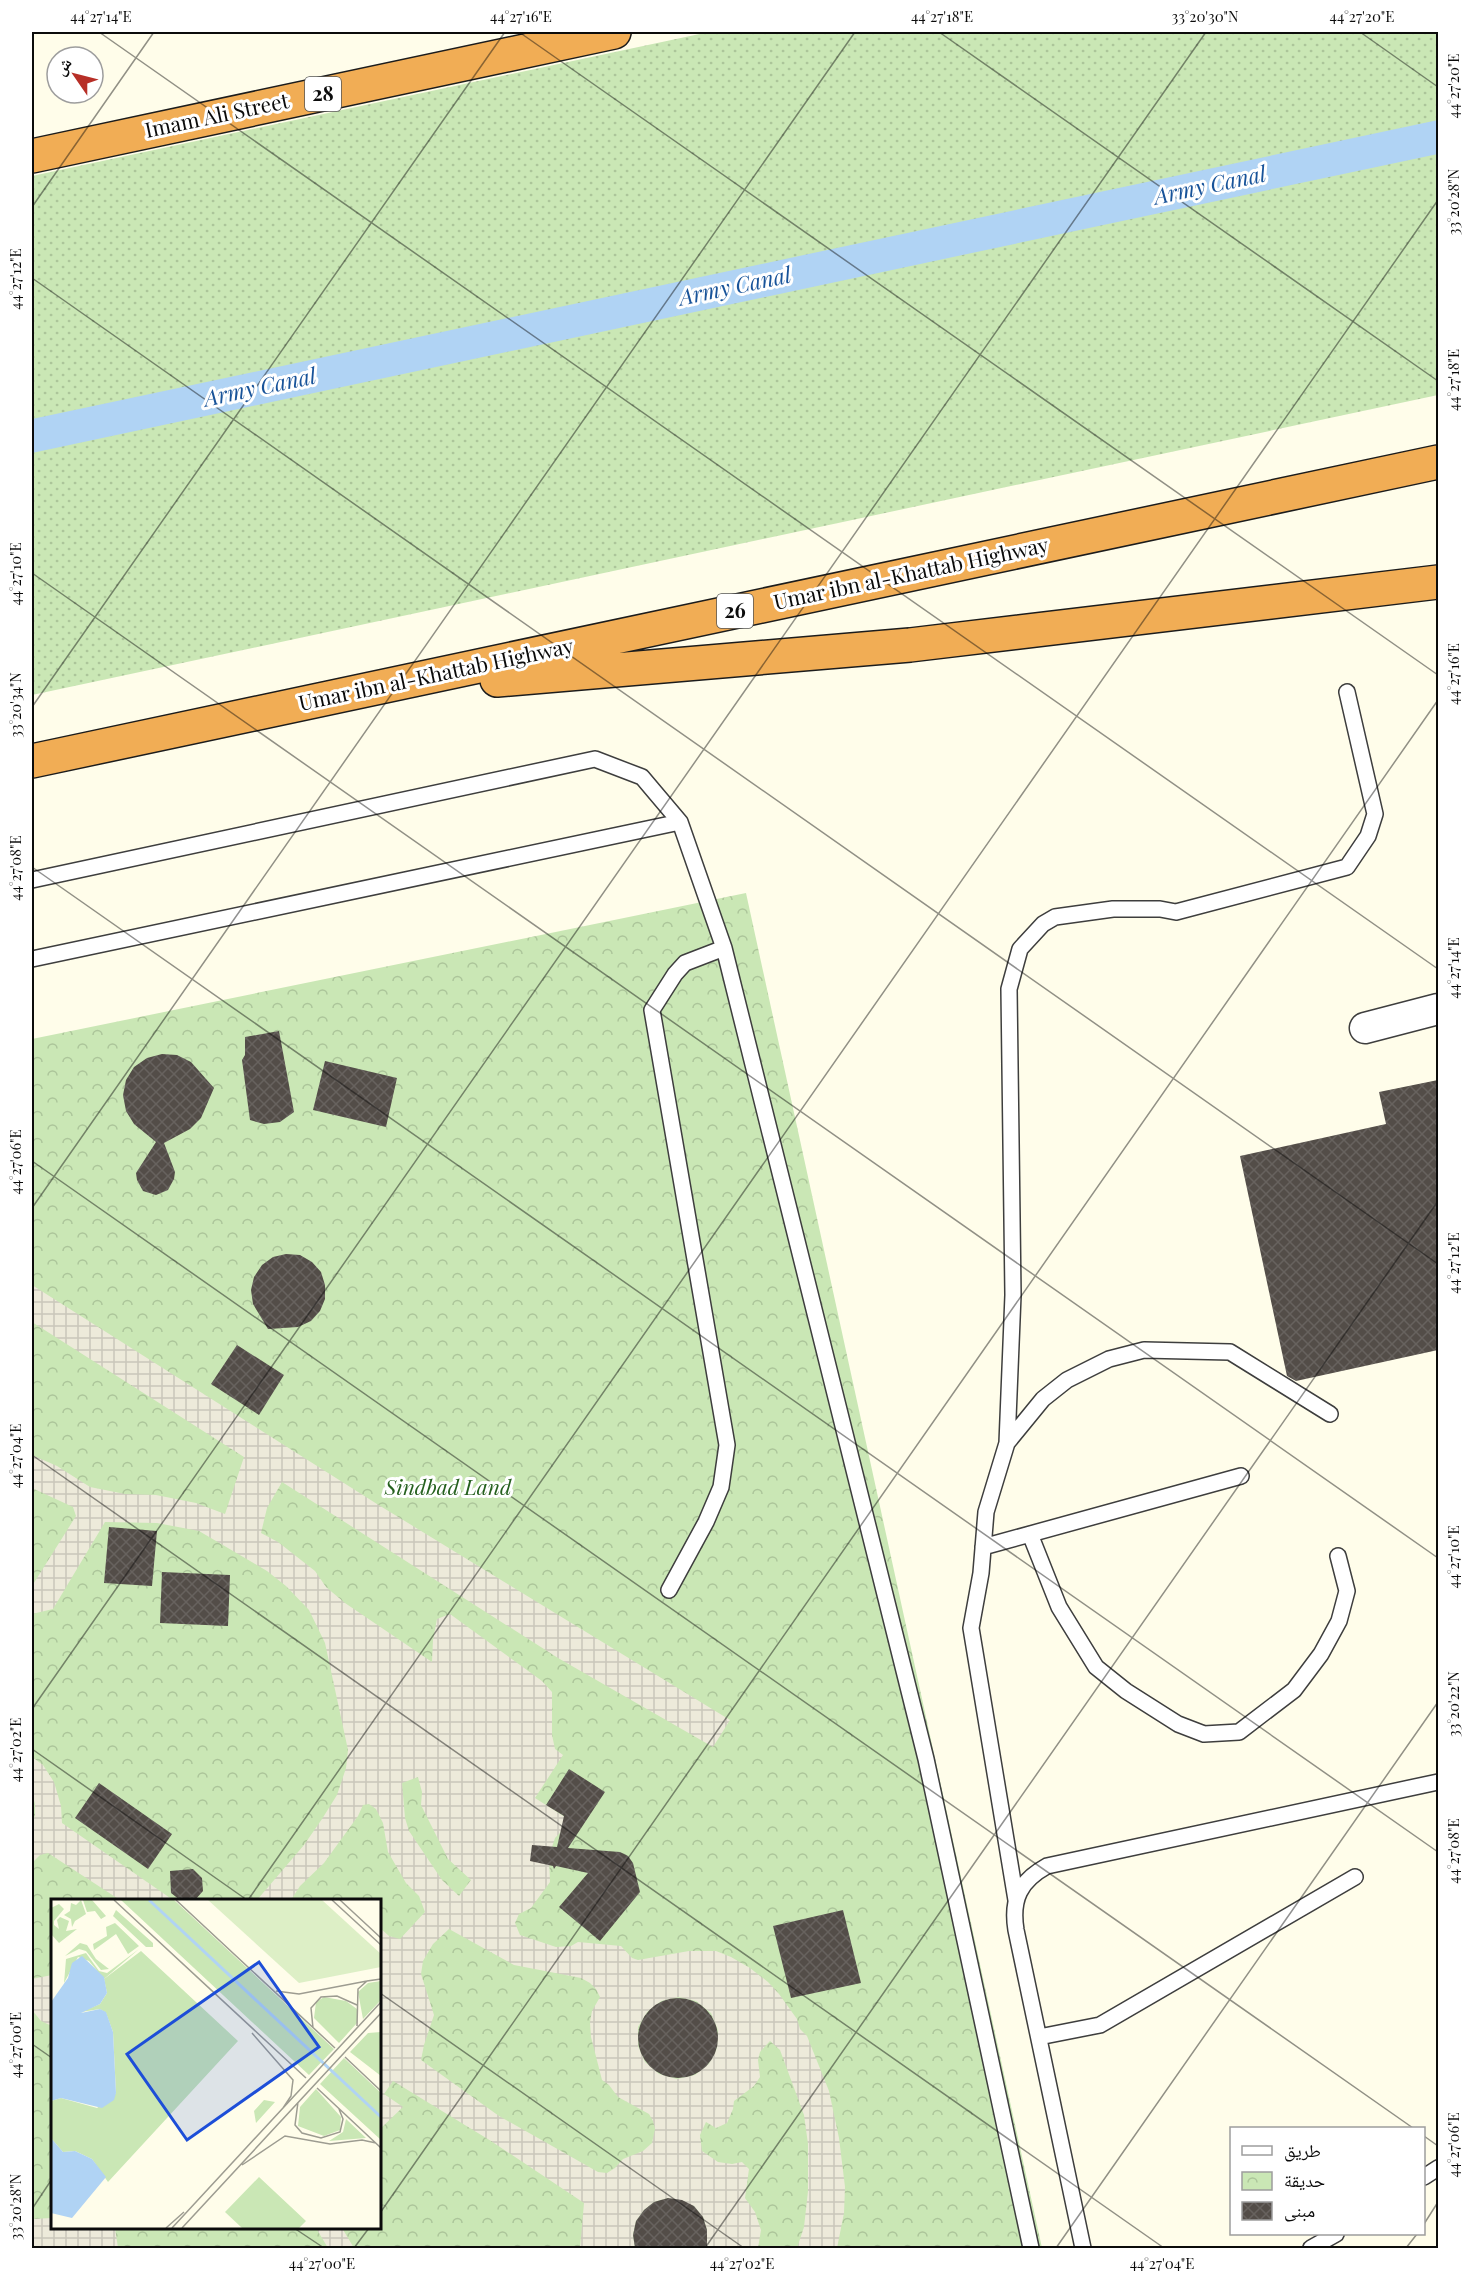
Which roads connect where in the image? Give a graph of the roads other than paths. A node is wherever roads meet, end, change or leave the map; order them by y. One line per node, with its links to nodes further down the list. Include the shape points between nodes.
1 (491, 32): 3 (highway)
2 (614, 32): 3 (highway, Imam Ali Street / 28)
3 (445, 68): 4 (highway, Imam Ali Street / 28)
4 (32, 156)
5 (1438, 462): 7 (highway, Umar ibn al-Khattab Highway / 26)
6 (1438, 582): 7 (highway, via 910,645)
7 (358, 692): 9 (highway, Umar ibn al-Khattab Highway / 26)
8 (1347, 692): 17 (lane, via 1375,814 1368,836 1347,867 1176,912 1113,909 1055,916 1020,949 1010,989 1013,1295)
9 (32, 761)
10 (680, 822): 11 (lane, via 642,777 595,759); 12 (lane); 13 (lane)
11 (32, 880)
12 (724, 948): 22 (lane, via 685,963 652,1010 727,1445 721,1487); 30 (lane, via 926,1759)
13 (32, 959)
14 (1438, 1009): 15 (street)
15 (1365, 1028)
16 (1330, 1414): 17 (lane, via 1230,1352 1144,1350 1109,1359 1067,1380 1043,1399)
17 (1007, 1443): 20 (lane, via 986,1512)
18 (1241, 1476): 19 (lane)
19 (1030, 1534): 20 (lane); 21 (lane, via 1059,1607 1096,1667 1178,1724 1204,1734 1239,1732 1294,1690 1339,1622 1347,1591)
20 (983, 1547): 25 (lane, via 971,1628)
21 (1338, 1556)
22 (669, 1590)
23 (1438, 1782): 25 (lane, via 1047,1866 1023,1885)
24 (1355, 1877): 26 (lane, via 1100,2025)
25 (1016, 1900): 26 (lane, via 1015,1923)
26 (1039, 2037): 31 (lane)
27 (1438, 2168): 28 (lane)
28 (1425, 2176)
29 (1334, 2235): 32 (lane)
30 (1031, 2248)
31 (1083, 2248)
32 (1311, 2248)

